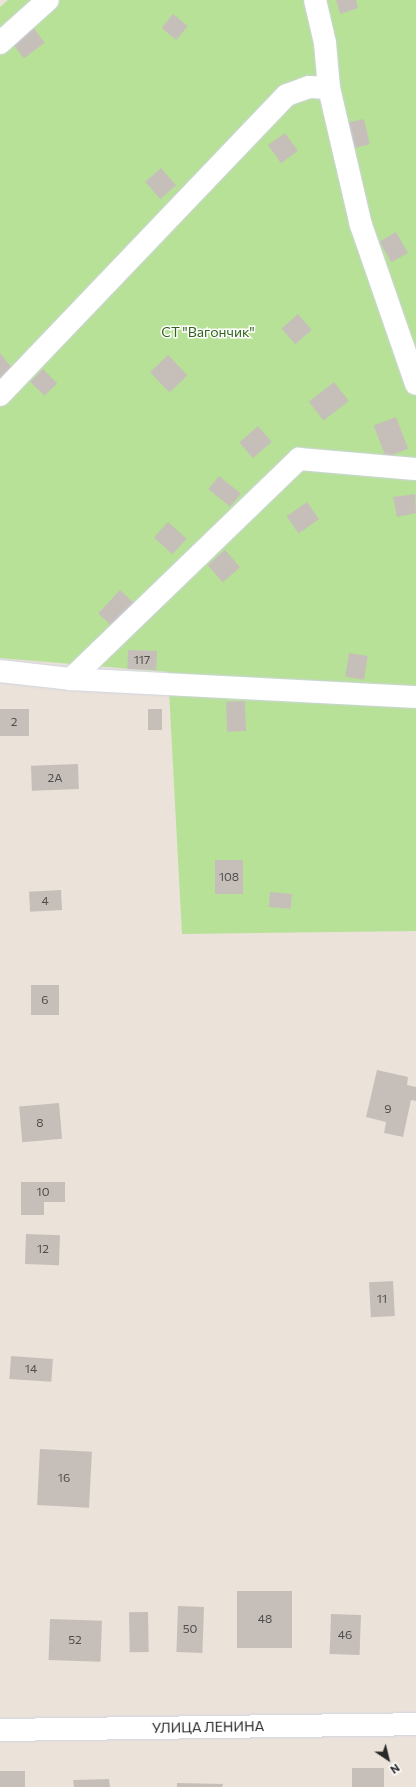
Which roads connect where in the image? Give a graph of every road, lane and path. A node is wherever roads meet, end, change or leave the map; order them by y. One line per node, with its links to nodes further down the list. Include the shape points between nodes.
1 (48, 0): 3 (street)
2 (315, 0): 4 (street, via 326,43)
3 (0, 43)
4 (329, 88): 5 (street, via 361,224); 6 (street, via 309,87 287,95)
5 (416, 384)
6 (0, 396)
7 (416, 469): 9 (street, via 299,459)
8 (0, 671): 9 (street)
9 (71, 679): 10 (street)
10 (416, 697)
11 (416, 1724): 12 (street, УЛИЦА ЛЕНИНА)
12 (0, 1730)

